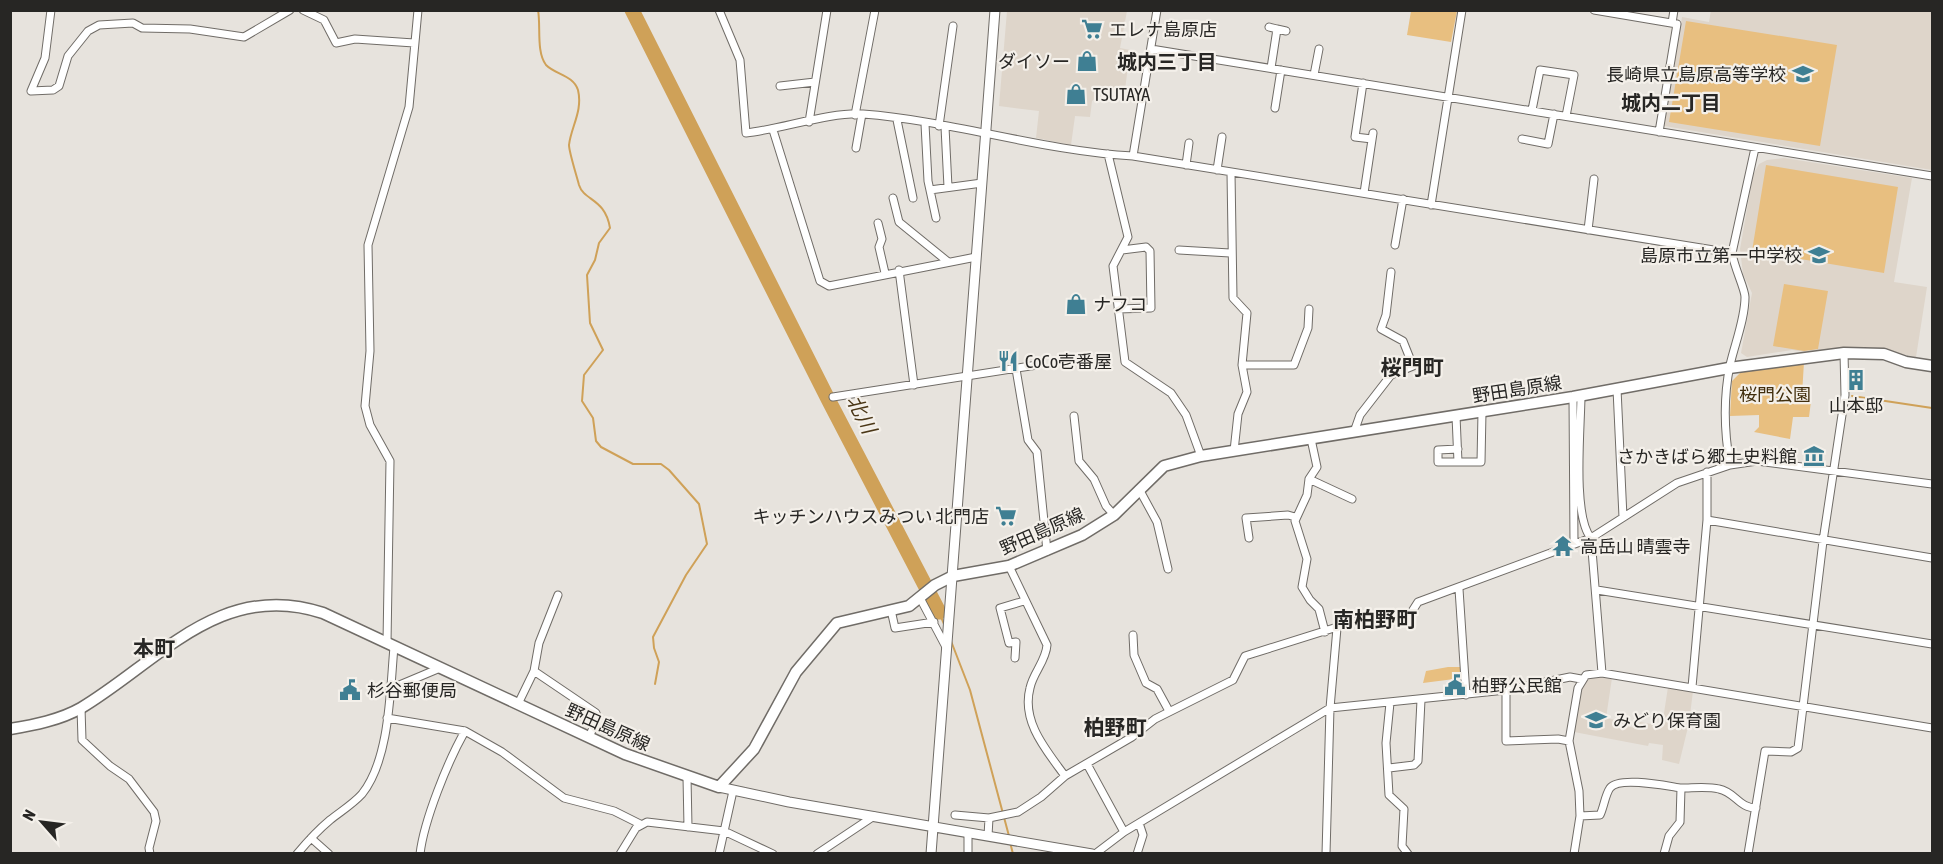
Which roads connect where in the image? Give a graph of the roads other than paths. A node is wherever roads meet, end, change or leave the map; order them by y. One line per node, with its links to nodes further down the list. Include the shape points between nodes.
1 (51, 10): 2 (street, via 45,58 31,91 59,86 68,56 88,31 99,25 133,23 142,28 190,29 243,37)
2 (290, 10)
3 (303, 10): 18 (street, via 324,20 336,43 355,39)
4 (418, 10): 18 (street)
5 (719, 10): 37 (street, via 740,60 746,133)
6 (827, 10): 24 (street)
7 (875, 10): 31 (street)
8 (995, 10): 39 (street)
9 (1157, 10): 19 (street)
10 (1462, 10): 27 (street)
11 (1594, 10): 13 (street)
12 (1674, 10): 13 (street)
13 (1672, 23): 38 (street, via 1677,24)
14 (952, 26): 36 (street)
15 (1269, 27): 16 (street)
16 (1278, 29): 17 (street); 21 (street)
17 (1286, 31)
18 (414, 43): 128 (street, via 406,119 368,246 370,351 365,406 370,425 390,461)
19 (1150, 49): 21 (street); 46 (street)
20 (1319, 49): 23 (street)
21 (1271, 68): 22 (street)
22 (1281, 70): 23 (street); 28 (street)
23 (1314, 75): 25 (street)
24 (815, 82): 26 (street); 34 (street)
25 (1362, 83): 27 (street); 55 (street, via 1355,136 1373,136)
26 (780, 86)
27 (1449, 96): 29 (street); 59 (street)
28 (1275, 108)
29 (1532, 110): 30 (street); 32 (street, via 1540,70 1574,75)
30 (1554, 114): 32 (street); 41 (street, via 1548,144)
31 (859, 115): 33 (street); 34 (street); 43 (street)
32 (1566, 116): 38 (street)
33 (897, 120): 35 (street); 57 (street)
34 (809, 122): 37 (street)
35 (925, 124): 36 (street); 54 (street)
36 (942, 126): 39 (street); 53 (street)
37 (773, 130): 72 (street, via 820,281 829,286)
38 (1659, 132): 44 (street)
39 (985, 133): 45 (street); 52 (street)
40 (1222, 137): 48 (street)
41 (1522, 140)
42 (1189, 142): 47 (street)
43 (856, 148)
44 (1755, 148): 50 (street); 67 (street)
45 (1108, 154): 46 (street); 64 (street, via 1128,237)
46 (1133, 156): 47 (street)
47 (1186, 165): 48 (street)
48 (1217, 170): 49 (street)
49 (1231, 173): 55 (street); 66 (street)
50 (1932, 176)
51 (1594, 179): 62 (street)
52 (982, 183): 53 (street); 68 (street)
53 (948, 187): 54 (street)
54 (930, 190): 60 (street)
55 (1364, 193): 58 (street)
56 (893, 198): 69 (street, via 899,222)
57 (913, 198)
58 (1403, 200): 59 (street); 63 (street)
59 (1431, 205): 62 (street)
60 (936, 218)
61 (878, 223): 72 (street)
62 (1588, 230): 67 (street)
63 (1395, 245)
64 (1122, 250): 73 (street, via 1113,266); 73 (street, via 1146,247 1150,251 1151,308)
65 (1179, 250): 66 (street)
66 (1230, 253): 77 (street, via 1233,298 1247,313)
67 (1732, 253): 79 (street, via 1745,295)
68 (976, 257): 69 (street); 81 (street)
69 (946, 261): 70 (street)
70 (899, 270): 72 (street); 82 (street)
71 (1391, 272): 89 (street, via 1381,329 1403,341 1413,366 1391,375 1360,415)
72 (885, 273)
73 (1118, 309): 93 (street, via 1125,362 1171,393 1186,415)
74 (1309, 309): 77 (street, via 1308,328 1294,365)
75 (1844, 353): 78 (main road, 野田島原線, via 1884,354); 79 (main road, 野田島原線); 96 (street, via 1845,395)
76 (1037, 365): 80 (street)
77 (1242, 365): 92 (street, via 1247,392 1238,414)
78 (1932, 366)
79 (1729, 368): 83 (main road, 野田島原線); 95 (street, via 1724,428)
80 (1016, 369): 81 (street); 110 (street, via 1028,440 1038,452)
81 (967, 378): 82 (street); 114 (street)
82 (914, 385): 85 (street)
83 (1617, 389): 84 (main road, 野田島原線); 104 (street)
84 (1577, 396): 86 (main road, 野田島原線); 107 (street, via 1580,496 1585,531); 109 (street)
85 (833, 397)
86 (1482, 412): 88 (main road, 野田島原線); 94 (street, via 1481,462)
87 (1074, 416): 102 (street, via 1078,460)
88 (1456, 416): 89 (main road, 野田島原線); 91 (street)
89 (1353, 432): 90 (main road, 野田島原線)
90 (1311, 439): 92 (main road, 野田島原線); 98 (street, via 1317,462)
91 (1458, 449): 94 (street); 94 (street, via 1438,450 1438,462)
92 (1234, 451): 93 (main road, 野田島原線)
93 (1201, 456): 100 (main road, 野田島原線, via 1164,466)
94 (1458, 462)
95 (1730, 465): 96 (street, via 1756,461); 97 (street)
96 (1835, 470): 99 (street); 108 (street)
97 (1707, 472): 104 (street, via 1677,483); 105 (street)
98 (1310, 479): 101 (street); 103 (street, via 1307,495)
99 (1932, 484)
100 (1139, 489): 102 (main road, 野田島原線); 113 (street, via 1157,522)
101 (1352, 498)
102 (1114, 515): 110 (main road, 野田島原線)
103 (1295, 517): 106 (street, via 1246,519); 125 (street, via 1307,559 1302,587 1319,609)
104 (1623, 517): 107 (street)
105 (1707, 520): 108 (street); 120 (street)
106 (1249, 538)
107 (1591, 538): 109 (street); 116 (street)
108 (1823, 541): 111 (street); 123 (street)
109 (1574, 544): 115 (street)
110 (1047, 551): 112 (main road, 野田島原線)
111 (1932, 558)
112 (1009, 566): 114 (main road, 野田島原線); 119 (street)
113 (1168, 569)
114 (953, 576): 117 (main road, 野田島原線); 129 (street)
115 (1459, 589): 124 (street, via 1418,602 1412,613 1369,617); 138 (street)
116 (1597, 590): 120 (street); 133 (street)
117 (925, 593): 121 (main road, 野田島原線, via 909,606); 122 (street)
118 (558, 595): 132 (street, via 539,644)
119 (1024, 601): 130 (street, via 1000,608 1009,643 1016,642); 154 (street, via 1047,645 1029,690 1032,726)
120 (1699, 604): 123 (street); 135 (street)
121 (891, 610): 122 (street, via 895,628); 156 (main road, 野田島原線, via 842,620 831,628 791,679 758,744)
122 (934, 622): 129 (street)
123 (1813, 623): 127 (street); 142 (street)
124 (1337, 628): 125 (street); 144 (street)
125 (1325, 632): 145 (street, via 1245,656 1233,680)
126 (1132, 635): 145 (street, via 1134,655 1146,683 1156,689)
127 (1932, 644)
128 (390, 645): 131 (main road, 野田島原線); 136 (street); 143 (main road, 野田島原線, via 302,607 274,605 239,611 202,624)
129 (947, 648): 167 (street)
130 (1015, 658)
131 (440, 668): 136 (street); 141 (main road, 野田島原線)
132 (534, 671): 141 (street); 150 (street, via 596,713)
133 (1602, 673): 134 (street); 135 (street)
134 (1581, 679): 137 (street, via 1570,677); 151 (street)
135 (1692, 687): 142 (street)
136 (390, 690): 146 (street)
137 (1506, 690): 138 (street); 151 (street, via 1506,741)
138 (1466, 695): 139 (street)
139 (1421, 700): 140 (street); 153 (street, via 1417,763)
140 (1390, 703): 144 (street); 153 (street, via 1386,742)
141 (518, 704): 150 (main road, 野田島原線)
142 (1802, 706): 147 (street); 159 (street, via 1798,748 1791,752 1765,751)
143 (81, 708): 148 (main road, 野田島原線); 173 (street, via 82,740 129,779 154,812)
144 (1330, 708): 165 (street); 185 (street)
145 (1169, 711): 152 (street)
146 (387, 718): 149 (street); 172 (street, via 378,760 363,792)
147 (1932, 728)
148 (10, 729)
149 (465, 731): 164 (street, via 502,752 564,798); 176 (street, via 428,818)
150 (589, 738): 155 (main road, 野田島原線)
151 (1569, 741): 162 (street)
152 (1087, 764): 154 (street); 170 (street)
153 (1389, 768): 186 (street, via 1389,795 1404,809 1402,846)
154 (1065, 776): 163 (street, via 1041,797 1008,816)
155 (687, 777): 156 (main road, 野田島原線); 166 (street)
156 (719, 787): 158 (street)
157 (1681, 788): 159 (street, via 1719,789 1734,794 1749,808); 162 (street, via 1640,782 1615,784 1609,789 1600,815); 188 (street, via 1680,822 1669,836)
158 (733, 791): 161 (street); 168 (street)
159 (1756, 808): 189 (street)
160 (955, 815): 163 (street)
161 (874, 816): 167 (street); 180 (street)
162 (1580, 816): 187 (street)
163 (992, 817): 171 (street)
164 (640, 824): 166 (street); 177 (street)
165 (1138, 824): 170 (street); 184 (street, via 1143,835)
166 (688, 827): 168 (street)
167 (933, 827): 169 (street); 181 (street)
168 (724, 831): 178 (street); 179 (street)
169 (968, 832): 171 (street); 182 (street)
170 (1124, 832): 183 (street)
171 (988, 836): 183 (street)
172 (310, 838): 174 (street); 175 (street)
173 (150, 854)
174 (297, 854)
175 (329, 854)
176 (420, 854)
177 (620, 854)
178 (719, 854)
179 (773, 854)
180 (817, 854)
181 (931, 854)
182 (968, 854)
183 (1093, 854)
184 (1137, 854)
185 (1326, 854)
186 (1408, 854)
187 (1574, 854)
188 (1664, 854)
189 (1748, 854)

